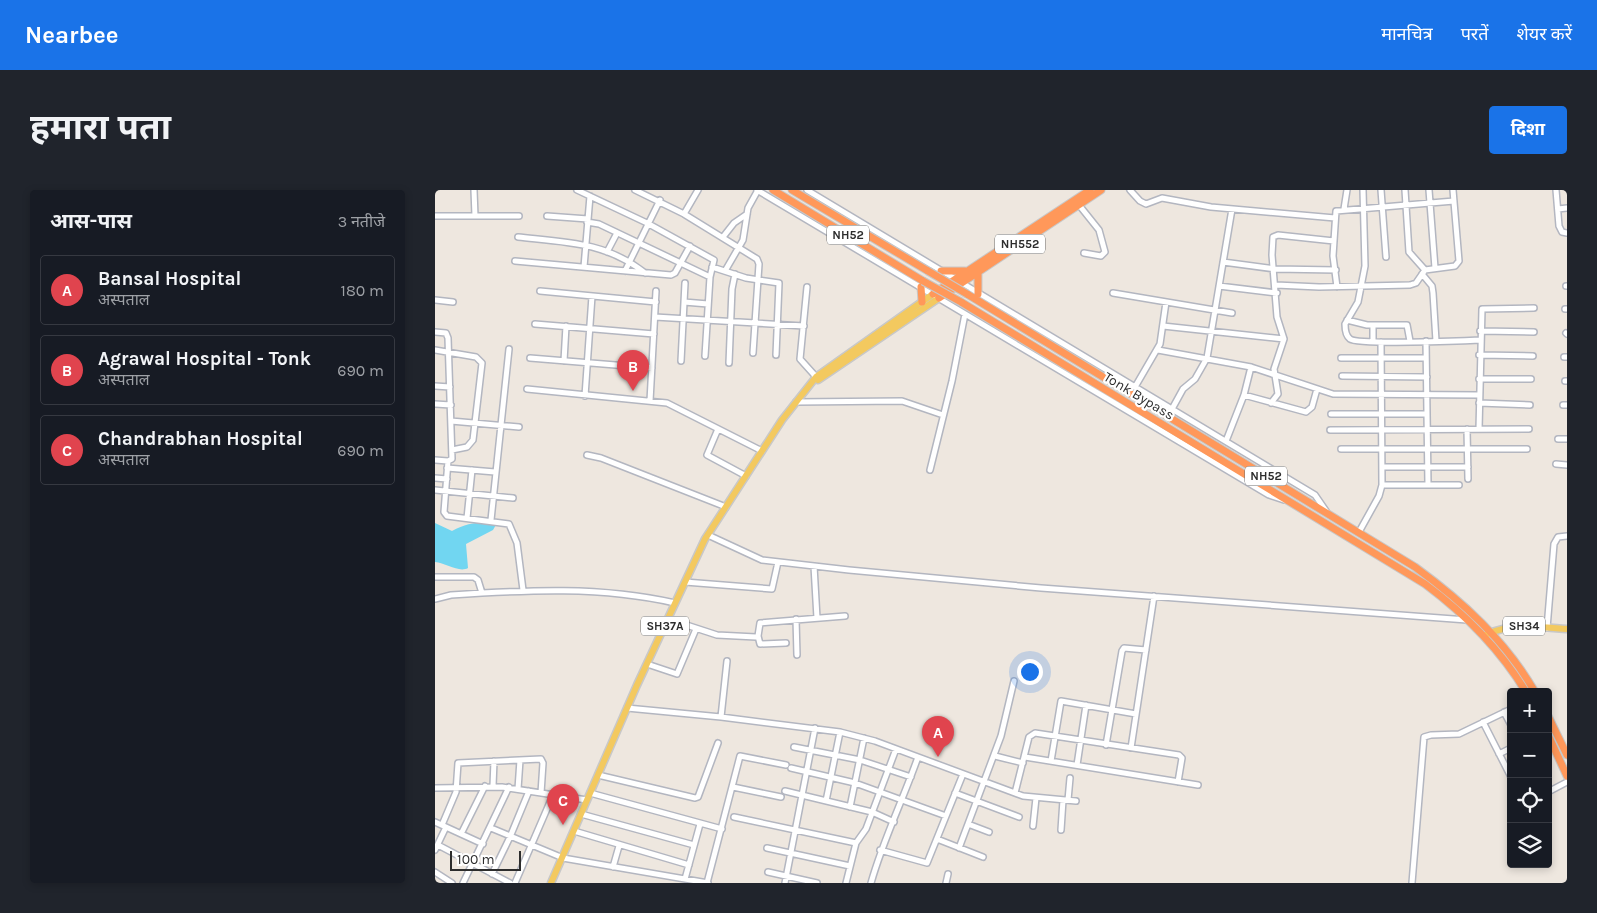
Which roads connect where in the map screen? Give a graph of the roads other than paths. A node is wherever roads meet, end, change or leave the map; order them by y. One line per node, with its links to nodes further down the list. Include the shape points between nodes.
1 (475, 190): 35 (street)
2 (577, 190): 20 (street)
3 (635, 190): 19 (street)
4 (698, 190): 32 (street)
5 (757, 190): 33 (street); 74 (street)
6 (773, 190): 74 (highway, Tonk Bypass / NH52)
7 (792, 190): 219 (highway, NH52, bridge)
8 (807, 190): 65 (street)
9 (1090, 190): 64 (highway, NH552)
10 (1101, 190): 24 (highway, NH552)
11 (1130, 190): 29 (street, via 1146,204 1162,198)
12 (1347, 190): 30 (street)
13 (1363, 190): 27 (street)
14 (1381, 190): 26 (street)
15 (1405, 190): 25 (street)
16 (1429, 190): 23 (street)
17 (1453, 190): 22 (street)
18 (1556, 190): 31 (street)
19 (643, 192): 21 (street)
20 (589, 196): 39 (street); 40 (street)
21 (660, 200): 32 (street); 40 (street)
22 (1453, 201): 23 (street); 59 (street, via 1459,261 1455,266)
23 (1429, 203): 25 (street); 59 (street)
24 (1079, 205): 51 (street, via 1099,230 1105,252 1101,256); 66 (highway, NH552)
25 (1406, 205): 26 (street); 67 (street, via 1409,252)
26 (1382, 207): 27 (street); 52 (street)
27 (1363, 208): 30 (street); 77 (street, via 1365,266)
28 (1567, 208): 31 (street)
29 (1232, 209): 38 (street); 55 (street)
30 (1344, 209): 38 (street, via 1335,211)
31 (1557, 209): 42 (street, via 1560,230)
32 (684, 214): 44 (street)
33 (747, 214): 44 (street); 49 (street)
34 (435, 216): 35 (street)
35 (475, 216): 36 (street)
36 (519, 216)
37 (547, 216): 39 (street)
38 (1335, 218): 45 (street)
39 (588, 220): 41 (street); 47 (street)
40 (647, 223): 46 (street); 48 (street)
41 (617, 232): 46 (street); 50 (street)
42 (1567, 233)
43 (518, 237): 47 (street)
44 (723, 237): 49 (street)
45 (1334, 241): 60 (street, via 1275,235 1272,254); 61 (street)
46 (638, 242): 54 (street); 56 (street)
47 (585, 244): 50 (street); 57 (street)
48 (691, 246): 56 (street); 58 (street, via 712,258)
49 (740, 248): 63 (street); 71 (street, via 757,259)
50 (607, 252): 54 (street)
51 (1084, 253)
52 (1386, 257)
53 (515, 261): 57 (street)
54 (629, 262): 62 (street); 68 (street)
55 (1223, 262): 60 (street); 76 (street)
56 (680, 264): 68 (street, via 671,276); 70 (street)
57 (584, 267): 62 (street)
58 (713, 267): 63 (street); 70 (street)
59 (1435, 268): 67 (street)
60 (1275, 269): 61 (street); 75 (street)
61 (1336, 270): 79 (street)
62 (625, 271): 68 (street)
63 (725, 271): 69 (street)
64 (968, 271): 65 (highway); 72 (highway, NH552)
65 (941, 272): 72 (street)
66 (977, 272): 72 (highway, NH552); 84 (highway)
67 (1424, 272): 77 (street, via 1414,284); 120 (street, via 1432,286)
68 (645, 273)
69 (735, 274): 71 (street); 102 (street)
70 (710, 277): 93 (street)
71 (757, 280): 103 (street); 105 (street, via 779,283)
72 (958, 282): 84 (street); 86 (highway, NH552)
73 (685, 283): 90 (street)
74 (922, 284): 86 (street); 91 (highway); 217 (highway, Tonk Bypass / NH52, bridge, via 961,302)
75 (1276, 285): 79 (street); 83 (street)
76 (1219, 286): 83 (street); 95 (street)
77 (1361, 286): 79 (street); 100 (street, via 1356,307)
78 (807, 287): 108 (street)
79 (1337, 287)
80 (540, 291): 85 (street)
81 (657, 291): 89 (street)
82 (1113, 293): 92 (street)
83 (1277, 293): 116 (street, via 1277,317)
84 (978, 294): 152 (street)
85 (592, 296): 89 (street); 110 (street)
86 (936, 296): 91 (main road, SH37A); 97 (street); 147 (main road, SH37A)
87 (435, 300): 88 (street)
88 (453, 302)
89 (656, 302): 98 (street)
90 (685, 302): 93 (street); 99 (street)
91 (922, 302): 147 (main road, SH37A)
92 (1166, 302): 95 (street); 109 (street)
93 (708, 304): 101 (street)
94 (1534, 308): 111 (street, via 1483,307)
95 (1216, 310): 96 (street); 113 (street)
96 (1232, 313)
97 (965, 314): 171 (street); 217 (street, via 1269,495)
98 (655, 317): 99 (street); 115 (street)
99 (684, 319): 101 (street); 138 (street)
100 (1347, 320): 106 (street); 121 (street, via 1345,329 1351,340)
101 (707, 322): 102 (street); 130 (street)
102 (730, 322): 103 (street); 140 (street)
103 (754, 323): 105 (street); 127 (street)
104 (535, 324): 107 (street)
105 (777, 325): 108 (street); 128 (street)
106 (1373, 325): 118 (street, via 1407,325); 121 (street)
107 (566, 326): 110 (street); 137 (street)
108 (804, 326): 147 (street, via 800,359)
109 (1163, 326): 113 (street); 125 (street)
110 (589, 328): 115 (street); 139 (street)
111 (1480, 331): 114 (street); 117 (street)
112 (435, 332): 126 (street, via 447,335)
113 (1212, 332): 116 (street); 133 (street)
114 (1534, 332)
115 (653, 334): 142 (street)
116 (1283, 339): 143 (street)
117 (1480, 340): 120 (street); 129 (street)
118 (1410, 341): 119 (street); 122 (street)
119 (1426, 341): 120 (street); 136 (street)
120 (1436, 341)
121 (1373, 342): 122 (street)
122 (1381, 342): 135 (street)
123 (509, 349): 174 (street)
124 (435, 350): 126 (street)
125 (1158, 350): 133 (street); 152 (street)
126 (447, 351): 151 (street); 173 (street, via 481,360)
127 (753, 353)
128 (776, 355)
129 (1479, 355): 131 (street); 148 (street)
130 (705, 356)
131 (1533, 356)
132 (529, 358): 137 (street)
133 (1207, 358): 141 (street); 167 (street)
134 (1341, 358): 135 (street)
135 (1381, 358): 136 (street); 145 (street)
136 (1427, 358): 146 (street)
137 (564, 361): 139 (street)
138 (681, 361)
139 (587, 363): 142 (street); 159 (street)
140 (729, 363)
141 (1251, 367): 143 (street); 155 (street)
142 (652, 368): 160 (street)
143 (1274, 374): 153 (street); 162 (street, via 1278,394)
144 (1342, 376): 145 (street)
145 (1382, 376): 146 (street); 156 (street)
146 (1427, 377): 157 (street)
147 (817, 378): 161 (main road, SH37A)
148 (1479, 378): 149 (street); 158 (street)
149 (1531, 379)
150 (435, 386): 151 (street)
151 (450, 387): 165 (street)
152 (1135, 387): 167 (street)
153 (1317, 389): 156 (street, via 1340,394); 162 (street, via 1309,411)
154 (527, 390): 159 (street)
155 (1244, 395): 162 (street); 185 (street)
156 (1382, 395): 157 (street); 169 (street)
157 (1427, 395): 158 (street); 170 (street)
158 (1479, 395): 163 (street)
159 (585, 396): 160 (street)
160 (650, 401): 176 (street, via 667,403)
161 (796, 402): 171 (street, via 902,401); 192 (main road, SH37A)
162 (1271, 403)
163 (1479, 403): 166 (street); 178 (street)
164 (435, 404): 165 (street)
165 (451, 405): 172 (street)
166 (1530, 405)
167 (1172, 409): 185 (street)
168 (1331, 414): 169 (street)
169 (1382, 414): 170 (street); 181 (street)
170 (1427, 414): 182 (street)
171 (943, 415): 203 (street)
172 (451, 421): 173 (street); 188 (street)
173 (477, 424): 174 (street); 188 (street, via 472,443)
174 (500, 426): 175 (street); 204 (street)
175 (519, 427)
176 (718, 429): 192 (street); 205 (street, via 707,455)
177 (1467, 429): 178 (street); 182 (street); 191 (street)
178 (1479, 429): 179 (street)
179 (1529, 429)
180 (1330, 430): 181 (street)
181 (1383, 430): 182 (street); 186 (street)
182 (1427, 430): 190 (street)
183 (1558, 439): 184 (street)
184 (1567, 439)
185 (1226, 441): 219 (street, via 1315,495)
186 (1383, 449): 189 (street); 190 (street); 199 (street)
187 (1527, 449): 191 (street)
188 (452, 450): 195 (street, via 451,461)
189 (1341, 450)
190 (1427, 450): 191 (street); 198 (street)
191 (1468, 450): 200 (street)
192 (762, 451): 205 (main road, SH37A)
193 (587, 455): 218 (street)
194 (435, 460): 195 (street)
195 (448, 461): 201 (street)
196 (1556, 464): 197 (street)
197 (1567, 465)
198 (1427, 466): 199 (street); 200 (street); 210 (street)
199 (1383, 467): 209 (street)
200 (1468, 467): 208 (street)
201 (447, 468): 202 (street); 207 (street)
202 (472, 470): 204 (street); 214 (street)
203 (930, 470)
204 (495, 472): 215 (street)
205 (746, 476): 218 (main road, SH37A)
206 (435, 478): 207 (street)
207 (447, 479): 213 (street)
208 (1468, 480)
209 (1382, 484): 210 (street); 222 (street)
210 (1428, 485): 211 (street)
211 (1459, 485)
212 (435, 490): 213 (street)
213 (446, 492): 214 (street); 220 (street, via 445,515)
214 (469, 494): 215 (street); 220 (street)
215 (493, 497): 216 (street); 221 (street)
216 (513, 498)
217 (1291, 502): 238 (highway, Tonk Bypass / NH52, via 1425,584)
218 (726, 507): 223 (main road, SH37A)
219 (1328, 514): 222 (highway, NH52)
220 (467, 518): 221 (street)
221 (491, 520): 229 (street, via 509,524 514,532)
222 (1359, 532): 242 (highway, NH52, via 1449,592)
223 (708, 535): 225 (street, via 762,560); 228 (main road, SH37A)
224 (1567, 536): 239 (street, via 1558,538 1554,544)
225 (778, 562): 226 (street); 228 (street, via 773,589)
226 (814, 566): 231 (street); 235 (street)
227 (435, 577): 230 (street, via 474,577)
228 (685, 582): 233 (main road, SH37A)
229 (523, 590): 230 (street); 233 (street, via 579,589)
230 (482, 593): 232 (street)
231 (1154, 596): 238 (street); 246 (street)
232 (435, 598)
233 (675, 603): 236 (main road, SH37A)
234 (845, 616): 235 (street)
235 (817, 618): 237 (street)
236 (668, 619): 240 (street); 249 (main road, SH37A)
237 (796, 619): 244 (street, via 760,622); 247 (street)
238 (1468, 620): 243 (highway, Tonk Bypass / NH52)
239 (1547, 628): 241 (main road, SH34); 242 (main road, SH34, via 1511,626)
240 (696, 629): 244 (street, via 722,636); 249 (street, via 677,674)
241 (1567, 629)
242 (1491, 632): 243 (main road, SH34); 252 (highway, NH52)
243 (1483, 635): 251 (highway, NH52)
244 (758, 636): 245 (street, via 760,644)
245 (785, 644)
246 (1146, 650): 255 (street, via 1123,649); 258 (street)
247 (797, 655)
248 (727, 660): 259 (street)
249 (647, 664): 254 (main road, SH37A)
250 (1014, 681): 279 (street)
251 (1522, 688)
252 (1532, 688)
253 (1087, 705): 255 (street); 265 (street, via 1061,701); 267 (street)
254 (627, 708): 259 (street); 292 (main road, SH37A)
255 (1112, 711): 258 (street); 269 (street)
256 (1507, 711): 257 (street)
257 (1504, 712): 260 (street); 261 (street)
258 (1135, 714): 273 (street)
259 (721, 717): 263 (street)
260 (1507, 718)
261 (1483, 722): 277 (street); 381 (street, via 1453,736 1424,737)
262 (1552, 724): 278 (highway)
263 (815, 728): 264 (street); 274 (street)
264 (841, 732): 266 (street); 276 (street)
265 (1055, 736): 267 (street); 281 (street, via 1032,733); 285 (street)
266 (864, 738): 272 (street); 283 (street)
267 (1080, 740): 269 (street); 287 (street)
268 (718, 743): 292 (street, via 695,798)
269 (1106, 744): 273 (street)
270 (1552, 744): 293 (highway)
271 (794, 747): 274 (street)
272 (895, 748): 280 (street); 288 (street)
273 (1131, 748): 299 (street, via 1181,756)
274 (812, 749): 276 (street); 290 (street)
275 (1507, 750): 277 (street)
276 (836, 754): 283 (street); 294 (street)
277 (1499, 754): 289 (street)
278 (1567, 755)
279 (995, 756): 286 (street); 298 (street)
280 (918, 757): 291 (street); 295 (street)
281 (1025, 757): 285 (street); 286 (street)
282 (520, 760): 284 (street); 308 (street); 313 (street, via 543,761)
283 (860, 760): 288 (street); 297 (street)
284 (494, 761): 303 (street); 304 (street, via 458,763)
285 (1051, 761): 287 (street)
286 (1023, 763): 316 (street)
287 (1077, 765): 299 (street)
288 (888, 768): 295 (street); 310 (street)
289 (1507, 769)
290 (808, 772): 294 (street); 306 (street, via 740,756); 318 (street)
291 (963, 774): 298 (street); 315 (street)
292 (598, 775): 314 (main road, SH37A)
293 (1567, 776)
294 (831, 777): 297 (street); 324 (street)
295 (911, 777): 321 (street)
296 (1070, 778): 323 (street)
297 (855, 782): 310 (street); 327 (street)
298 (984, 782): 316 (street); 325 (street)
299 (1178, 782): 301 (street)
300 (1567, 782): 311 (street)
301 (1198, 785)
302 (485, 786): 303 (street); 304 (street); 345 (street)
303 (493, 786): 305 (street)
304 (457, 787): 307 (street); 337 (street)
305 (509, 787): 308 (street); 339 (street)
306 (733, 787): 319 (street); 340 (street)
307 (435, 788)
308 (518, 789): 309 (street)
309 (529, 790): 313 (street); 346 (street)
310 (880, 790): 321 (street); 328 (street)
311 (1552, 790)
312 (785, 791): 318 (street)
313 (541, 792): 317 (street)
314 (590, 793): 322 (main road, SH37A); 335 (street)
315 (955, 793): 325 (street); 330 (street)
316 (1015, 794): 320 (street)
317 (553, 795): 322 (street); 351 (street)
318 (803, 796): 324 (street); 341 (street)
319 (781, 797)
320 (1036, 798): 323 (street); 338 (street)
321 (903, 799): 330 (street); 334 (street)
322 (587, 800): 329 (main road, SH37A)
323 (1066, 800): 326 (street); 342 (street)
324 (826, 801): 327 (street)
325 (977, 801): 332 (street); 336 (street)
326 (1076, 801)
327 (850, 807): 328 (street)
328 (872, 812): 334 (street); 348 (street, via 863,835)
329 (581, 814): 343 (main road, SH37A); 353 (street)
330 (946, 816): 347 (street)
331 (734, 817): 341 (street)
332 (1019, 817)
333 (435, 822): 337 (street)
334 (894, 822): 356 (street)
335 (700, 824): 340 (street); 353 (street)
336 (968, 824): 344 (street); 355 (street)
337 (444, 826): 345 (street); 349 (street)
338 (1033, 826)
339 (491, 828): 346 (street); 350 (street)
340 (722, 829): 375 (street)
341 (796, 830): 348 (street); 357 (street)
342 (1061, 830)
343 (574, 831): 352 (street); 359 (main road, SH37A)
344 (989, 832)
345 (461, 834): 350 (street)
346 (511, 837): 351 (street); 366 (street)
347 (937, 839): 355 (street); 356 (street, via 927,862)
348 (856, 843): 362 (street)
349 (437, 844): 360 (street)
350 (483, 844): 360 (street)
351 (531, 846): 359 (street); 373 (street)
352 (619, 846): 361 (street); 363 (street)
353 (694, 846): 361 (street)
354 (767, 848): 357 (street)
355 (959, 848): 358 (street)
356 (880, 850): 379 (street)
357 (791, 853): 362 (street); 368 (street)
358 (983, 857)
359 (563, 858): 363 (street); 374 (main road, SH37A)
360 (473, 864): 366 (street); 371 (street)
361 (689, 865): 369 (street)
362 (850, 866): 378 (street)
363 (613, 867): 369 (street)
364 (435, 872): 370 (street)
365 (768, 872): 368 (street)
366 (492, 874): 372 (street)
367 (948, 874): 380 (street)
368 (787, 876): 376 (street); 377 (street)
369 (685, 879): 375 (street)
370 (452, 883)
371 (463, 883)
372 (510, 883)
373 (515, 883)
374 (551, 883)
375 (707, 883)
376 (785, 883)
377 (817, 883)
378 (846, 883)
379 (871, 883)
380 (945, 883)
381 (1412, 883)

